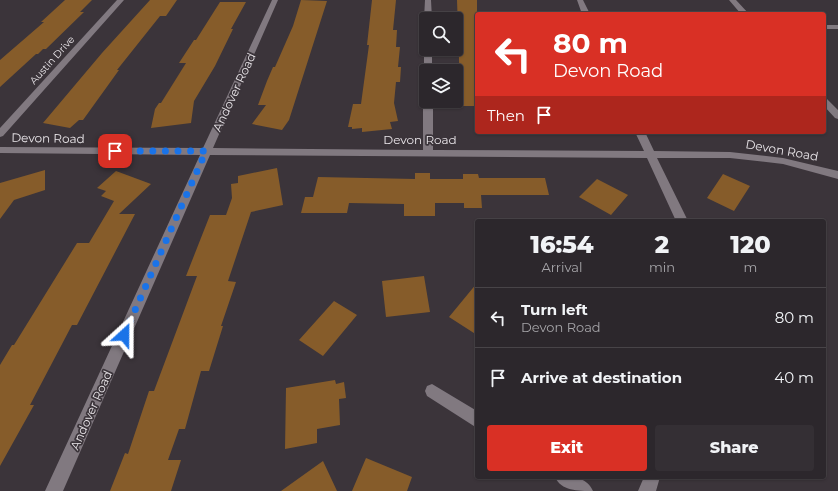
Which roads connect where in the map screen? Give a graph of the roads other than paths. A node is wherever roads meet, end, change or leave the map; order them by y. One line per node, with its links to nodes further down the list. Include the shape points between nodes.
1 (121, 0): 14 (street, Austin Drive)
2 (275, 0): 17 (street, Andover Road)
3 (428, 0): 6 (street)
4 (580, 0): 7 (street)
5 (732, 0): 8 (street)
6 (428, 12)
7 (585, 12)
8 (743, 12)
9 (826, 27): 10 (street)
10 (838, 27)
11 (826, 103): 13 (street)
12 (428, 108): 18 (street)
13 (837, 113)
14 (0, 134)
15 (641, 134): 19 (street)
16 (0, 150): 17 (street, Devon Road)
17 (206, 151): 18 (street, Devon Road); 26 (street, Andover Road)
18 (428, 152): 19 (street, Devon Road)
19 (649, 153): 20 (street, Devon Road, via 763,158 810,167); 21 (street)
20 (838, 176)
21 (681, 219)
22 (432, 391): 23 (street)
23 (475, 419)
24 (566, 479): 27 (street)
25 (651, 479): 28 (street)
26 (54, 491)
27 (584, 491)
28 (647, 491)

